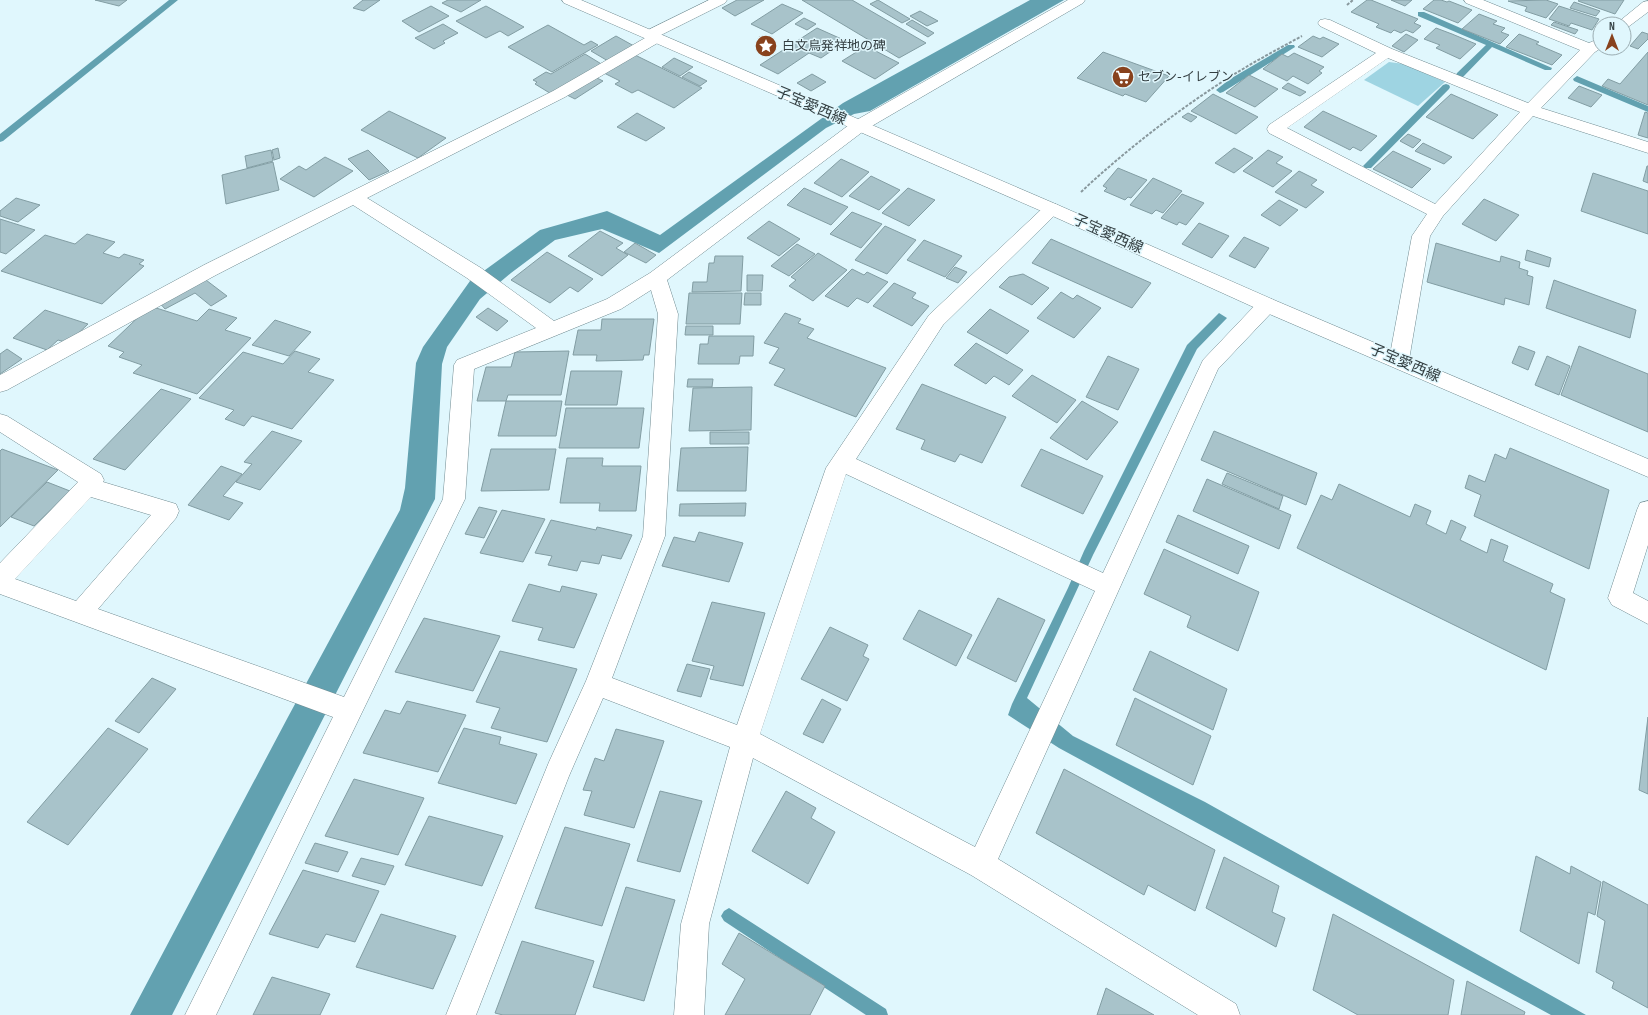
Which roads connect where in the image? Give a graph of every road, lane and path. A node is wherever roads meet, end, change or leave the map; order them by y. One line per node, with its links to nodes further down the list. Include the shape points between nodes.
1 (569, 0): 9 (street, 子宝愛西線)
2 (720, 0): 9 (street)
3 (1078, 0): 14 (street)
4 (1353, 0): 8 (path)
5 (1471, 0): 10 (street)
6 (1648, 5): 7 (street)
7 (1632, 17)
8 (1325, 23): 12 (street); 17 (path, via 1226,79 1172,116 1120,156)
9 (652, 37): 14 (street, 子宝愛西線); 16 (street, via 559,94)
10 (1592, 44)
11 (1592, 48): 13 (street)
12 (1387, 52): 13 (street); 18 (street, via 1275,129)
13 (1530, 110): 15 (street); 18 (street)
14 (852, 123): 17 (street, 子宝愛西線); 19 (street)
15 (1648, 148)
16 (354, 198): 21 (street, via 474,273); 23 (street, via 210,270)
17 (1056, 211): 20 (street, 子宝愛西線); 25 (street, via 936,320)
18 (1437, 212): 22 (street, via 1421,236)
19 (657, 278): 21 (street, via 614,304); 34 (street, via 668,314 654,536)
20 (1267, 305): 22 (street, 子宝愛西線); 30 (street, via 1210,364)
21 (552, 328): 35 (street, via 464,365 454,499)
22 (1399, 360): 26 (street, 子宝愛西線)
23 (0, 384)
24 (0, 422): 27 (street, via 93,480)
25 (842, 462): 30 (street); 36 (street, via 834,474)
26 (1648, 468)
27 (87, 487): 29 (street); 32 (street, via 168,511)
28 (1648, 510): 33 (street, via 1620,598)
29 (0, 579)
30 (1099, 582): 37 (street, via 1051,712)
31 (0, 584): 32 (street)
32 (80, 613): 35 (street)
33 (1648, 613)
34 (597, 684): 36 (street); 39 (street, via 558,771)
35 (343, 709): 38 (street)
36 (745, 740): 37 (street); 40 (street, via 695,924)
37 (981, 865): 41 (street)
38 (200, 1015)
39 (460, 1015)
40 (689, 1015)
41 (1225, 1015)

